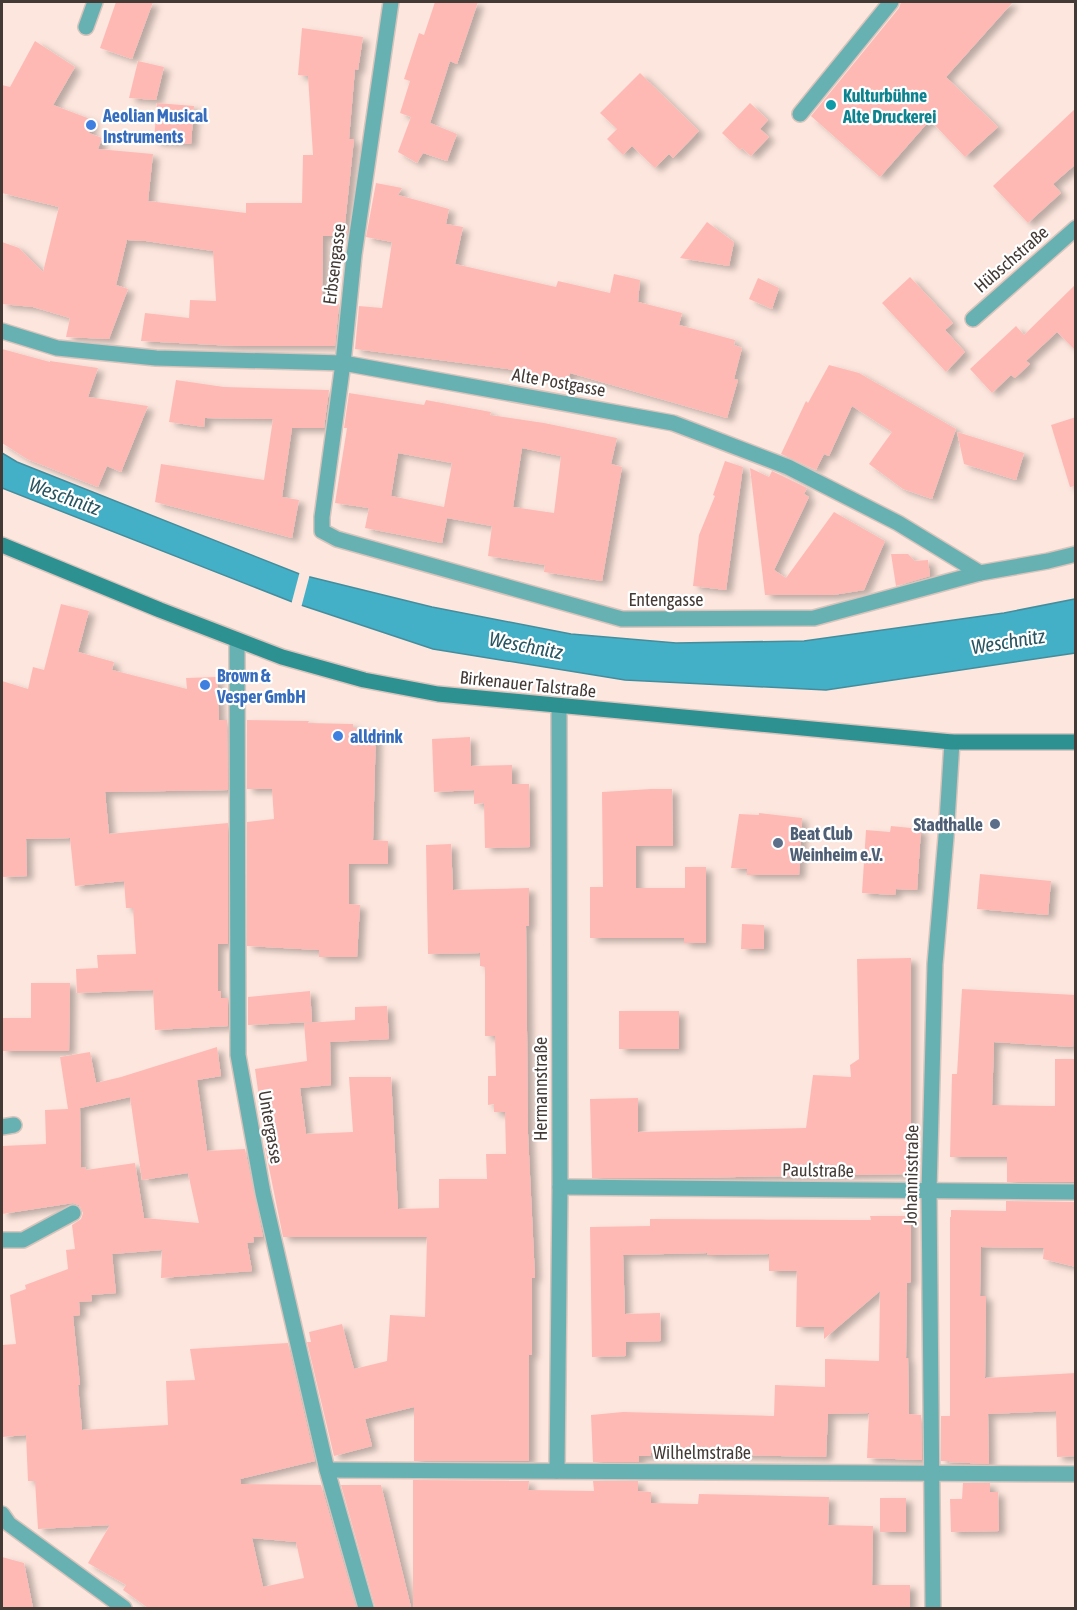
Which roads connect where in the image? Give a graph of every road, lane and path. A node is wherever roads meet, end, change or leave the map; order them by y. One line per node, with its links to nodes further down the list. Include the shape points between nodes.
1 (95, 2): 4 (street)
2 (391, 2): 9 (street, Erbsengasse, via 354,255)
3 (891, 2): 5 (street)
4 (86, 27)
5 (800, 114)
6 (1076, 228): 7 (street, Hübschstraße)
7 (972, 319)
8 (2, 331): 9 (street, Alte Postgasse, via 57,348 156,358)
9 (343, 363): 10 (street, Erbsengasse); 13 (street, Alte Postgasse, via 673,423 788,467 898,523)
10 (322, 531): 13 (street, Entengasse, via 337,539 622,619 813,618)
11 (2, 545): 14 (main road, Birkenauer Talstraße)
12 (1076, 554): 13 (street)
13 (980, 573)
14 (237, 640): 15 (main road, Birkenauer Talstraße, via 364,680 438,694); 23 (street, Untergasse, via 238,1054 263,1193)
15 (559, 707): 16 (main road, Birkenauer Talstraße); 18 (street, Hermannstraße)
16 (952, 742): 17 (main road, Birkenauer Talstraße); 19 (street, Johannisstraße, via 936,954)
17 (1076, 742)
18 (560, 1187): 19 (street, Paulstraße); 24 (street, Hermannstraße)
19 (929, 1191): 20 (street, Paulstraße); 25 (street, Johannisstraße)
20 (1076, 1192)
21 (73, 1213): 22 (street, via 23,1240)
22 (2, 1240)
23 (327, 1470): 24 (street, Wilhelmstraße); 29 (street, Untergasse)
24 (557, 1471): 25 (street, Wilhelmstraße)
25 (932, 1473): 26 (street, Wilhelmstraße); 30 (street, Johannisstraße)
26 (1076, 1474)
27 (2, 1514): 28 (street, via 9,1524)
28 (124, 1608)
29 (366, 1608)
30 (933, 1608)

